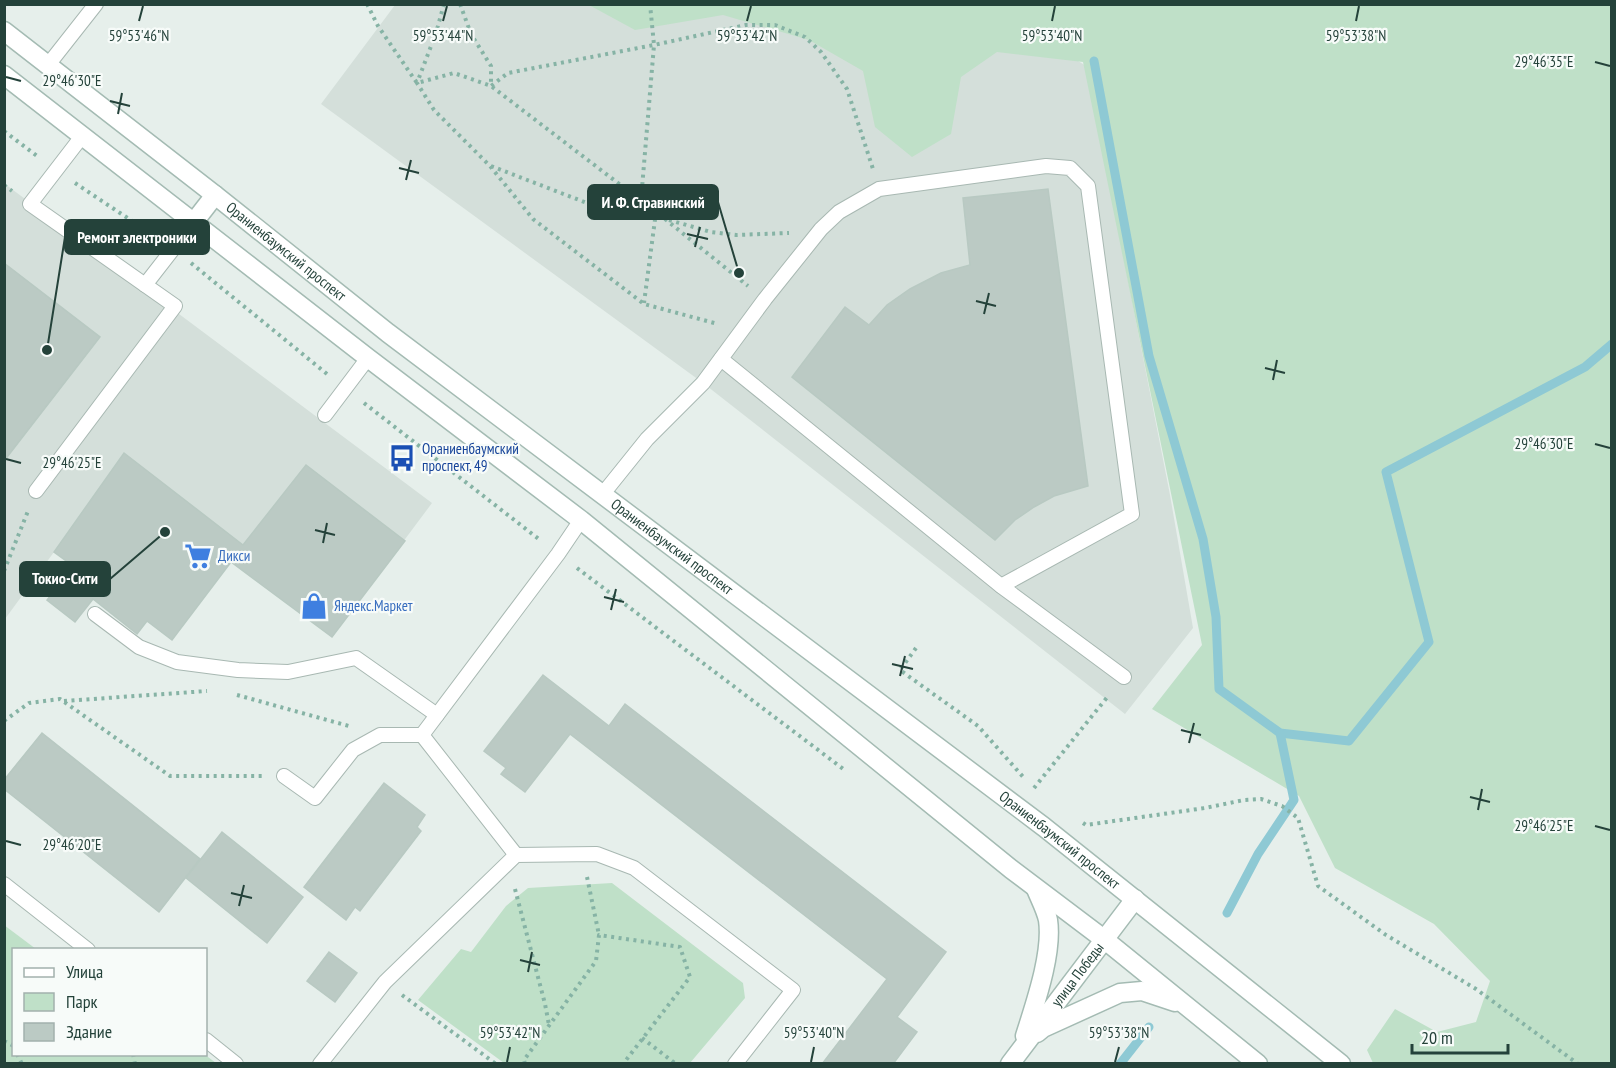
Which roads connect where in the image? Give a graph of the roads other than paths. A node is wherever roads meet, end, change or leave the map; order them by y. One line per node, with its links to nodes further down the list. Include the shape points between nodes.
1 (96, 4): 3 (lane)
2 (4, 31): 3 (main road, Ораниенбаумский проспект)
3 (48, 65): 6 (main road, Ораниенбаумский проспект)
4 (4, 75): 5 (main road)
5 (83, 135): 7 (main road); 8 (lane, via 30,204)
6 (215, 195): 7 (main road); 9 (main road, Ораниенбаумский проспект)
7 (194, 222): 8 (lane); 10 (main road)
8 (145, 285): 13 (lane, via 175,306)
9 (388, 333): 10 (main road); 14 (main road, Ораниенбаумский проспект)
10 (368, 358): 12 (lane); 15 (main road)
11 (721, 359): 14 (lane, via 703,383 646,438); 16 (lane); 16 (lane, via 821,229 839,212 879,189 1046,166 1070,168 1088,186 1132,514)
12 (325, 415)
13 (36, 490)
14 (602, 495): 15 (main road); 25 (main road, Ораниенбаумский проспект)
15 (581, 520): 19 (lane); 24 (main road)
16 (1001, 586): 18 (lane)
17 (95, 614): 19 (lane, via 139,647 177,662 288,672 356,658)
18 (1124, 677)
19 (437, 715): 20 (lane)
20 (422, 735): 21 (lane, via 380,735 353,750 315,798); 22 (lane)
21 (284, 776)
22 (512, 859): 32 (lane, via 385,982); 33 (lane, via 597,854 634,868 793,990)
23 (4, 884): 27 (lane)
24 (1036, 887): 26 (main road); 30 (main road, via 1048,919 1048,944 1035,1001)
25 (1135, 899): 26 (main road, улица Победы); 35 (main road, Ораниенбаумский проспект)
26 (1104, 940): 28 (main road); 30 (main road, улица Победы)
27 (85, 948)
28 (1186, 1006): 30 (main road, via 1142,991 1120,993 1043,1028); 34 (main road)
29 (207, 1041): 31 (lane)
30 (1015, 1056)
31 (236, 1064)
32 (320, 1064)
33 (735, 1064)
34 (1258, 1064)
35 (1341, 1064)

